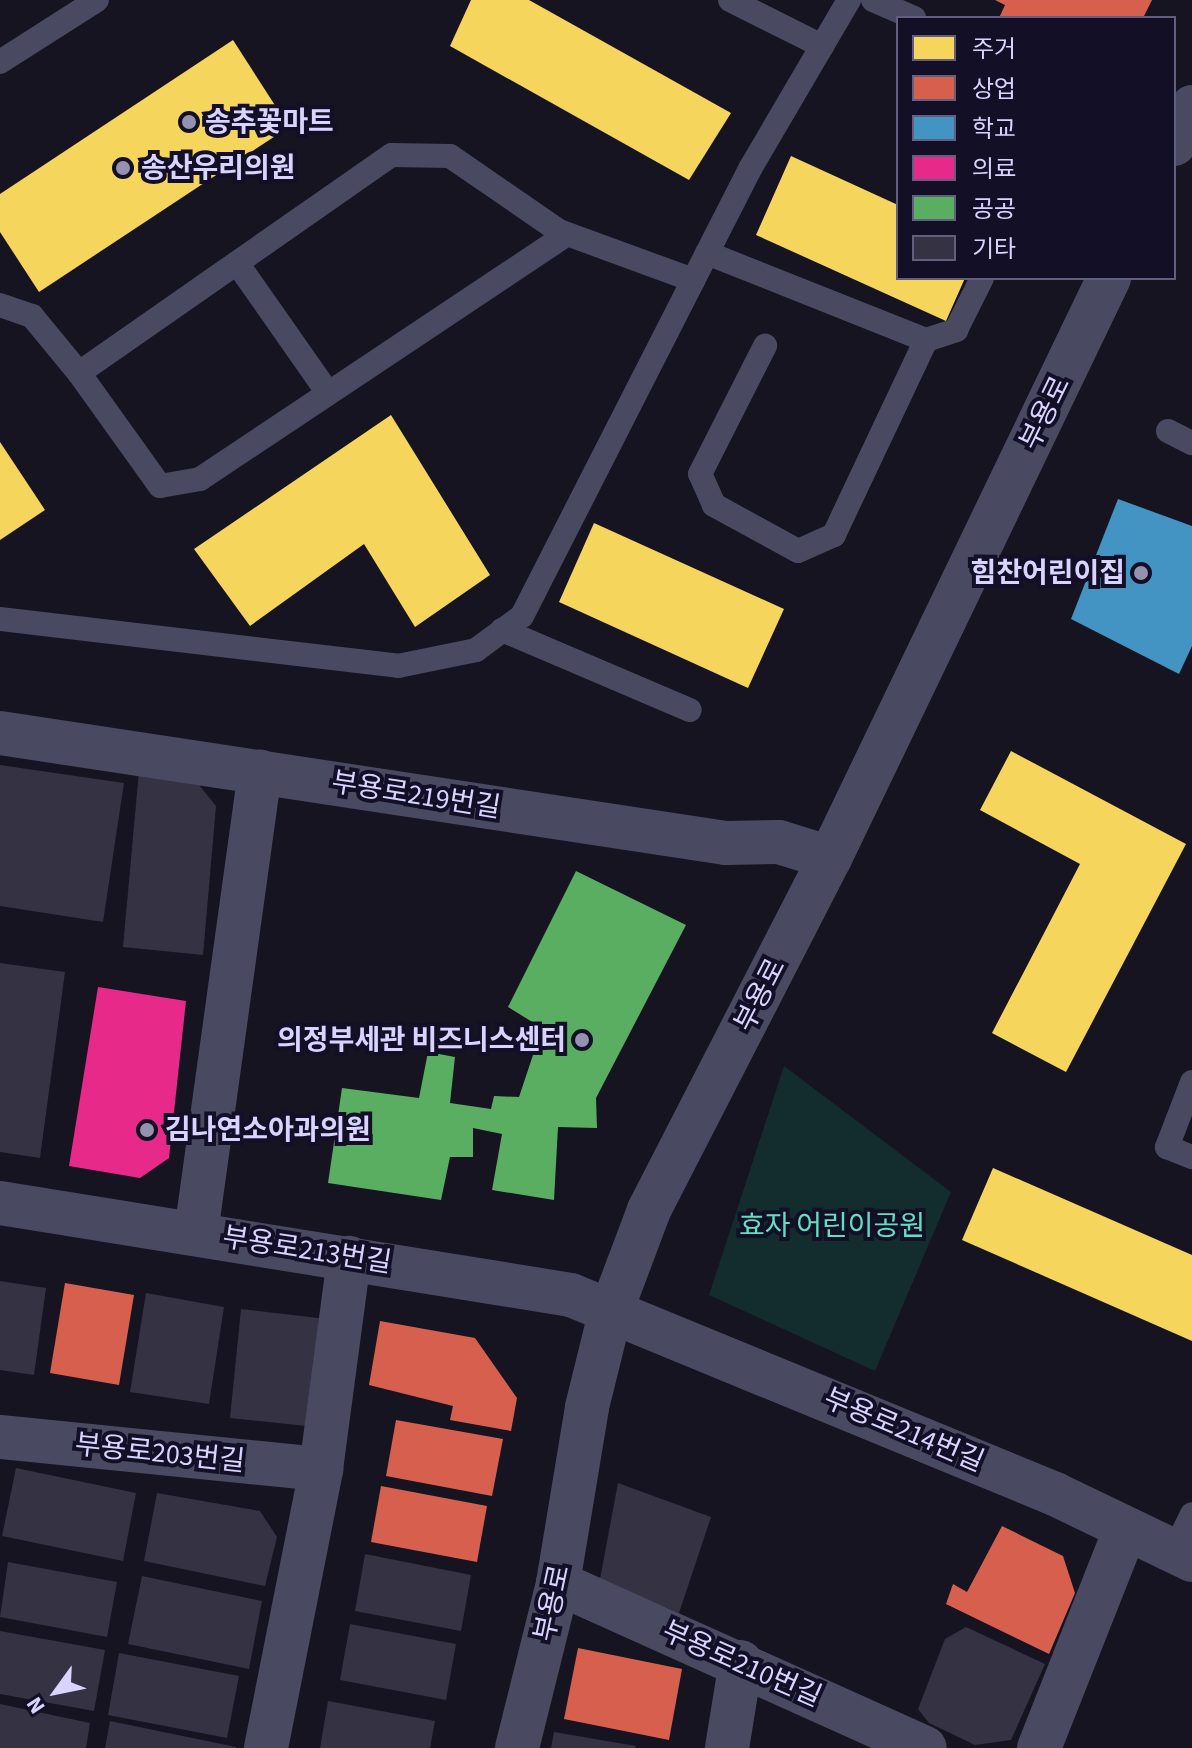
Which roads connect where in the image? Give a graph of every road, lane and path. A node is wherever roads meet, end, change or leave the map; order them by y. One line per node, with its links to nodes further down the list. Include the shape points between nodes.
1 (97, 0): 7 (lane)
2 (730, 0): 6 (lane)
3 (849, 0): 6 (lane)
4 (873, 0): 5 (lane)
5 (909, 16)
6 (822, 46): 11 (lane)
7 (0, 62)
8 (1192, 107): 9 (street)
9 (1176, 140)
10 (567, 234): 12 (lane, via 450,156 392,155); 13 (lane); 20 (lane)
11 (707, 253): 13 (lane); 17 (lane)
12 (237, 263): 19 (lane); 20 (lane)
13 (693, 280): 24 (lane, via 522,616)
14 (981, 280): 17 (lane, via 956,330)
15 (1108, 280): 28 (street, 부용로)
16 (0, 305): 19 (lane, via 32,316)
17 (926, 340): 18 (lane, via 834,535 798,551 714,505 700,474)
18 (765, 346)
19 (79, 373): 20 (lane, via 160,486 200,479)
20 (328, 393)
21 (1168, 431): 22 (lane)
22 (1192, 443)
23 (0, 619): 24 (lane, via 398,666 476,650)
24 (502, 630): 25 (lane)
25 (690, 710)
26 (0, 733): 27 (street, 부용로219번길)
27 (260, 771): 28 (street, 부용로219번길, via 726,843 779,842); 32 (street)
28 (830, 858): 34 (street, 부용로, via 649,1210)
29 (1192, 1082): 30 (lane, via 1167,1147)
30 (1192, 1157)
31 (0, 1203): 32 (street, 부용로213번길)
32 (196, 1233): 33 (street, 부용로213번길)
33 (349, 1258): 34 (street, 부용로213번길, via 504,1279 571,1295); 36 (street)
34 (610, 1314): 38 (street, 부용로214번길, via 1041,1488); 40 (street, 부용로)
35 (0, 1437): 36 (street, 부용로203번길)
36 (321, 1469): 42 (street)
37 (1192, 1514): 39 (lane)
38 (1124, 1533): 39 (street, 부용로214번길); 46 (street)
39 (1183, 1556)
40 (558, 1583): 41 (street, 부용로210번길); 43 (street, 부용로)
41 (741, 1662): 44 (street); 45 (street, 부용로210번길)
42 (266, 1748)
43 (517, 1748)
44 (727, 1748)
45 (925, 1748)
46 (1039, 1748)

